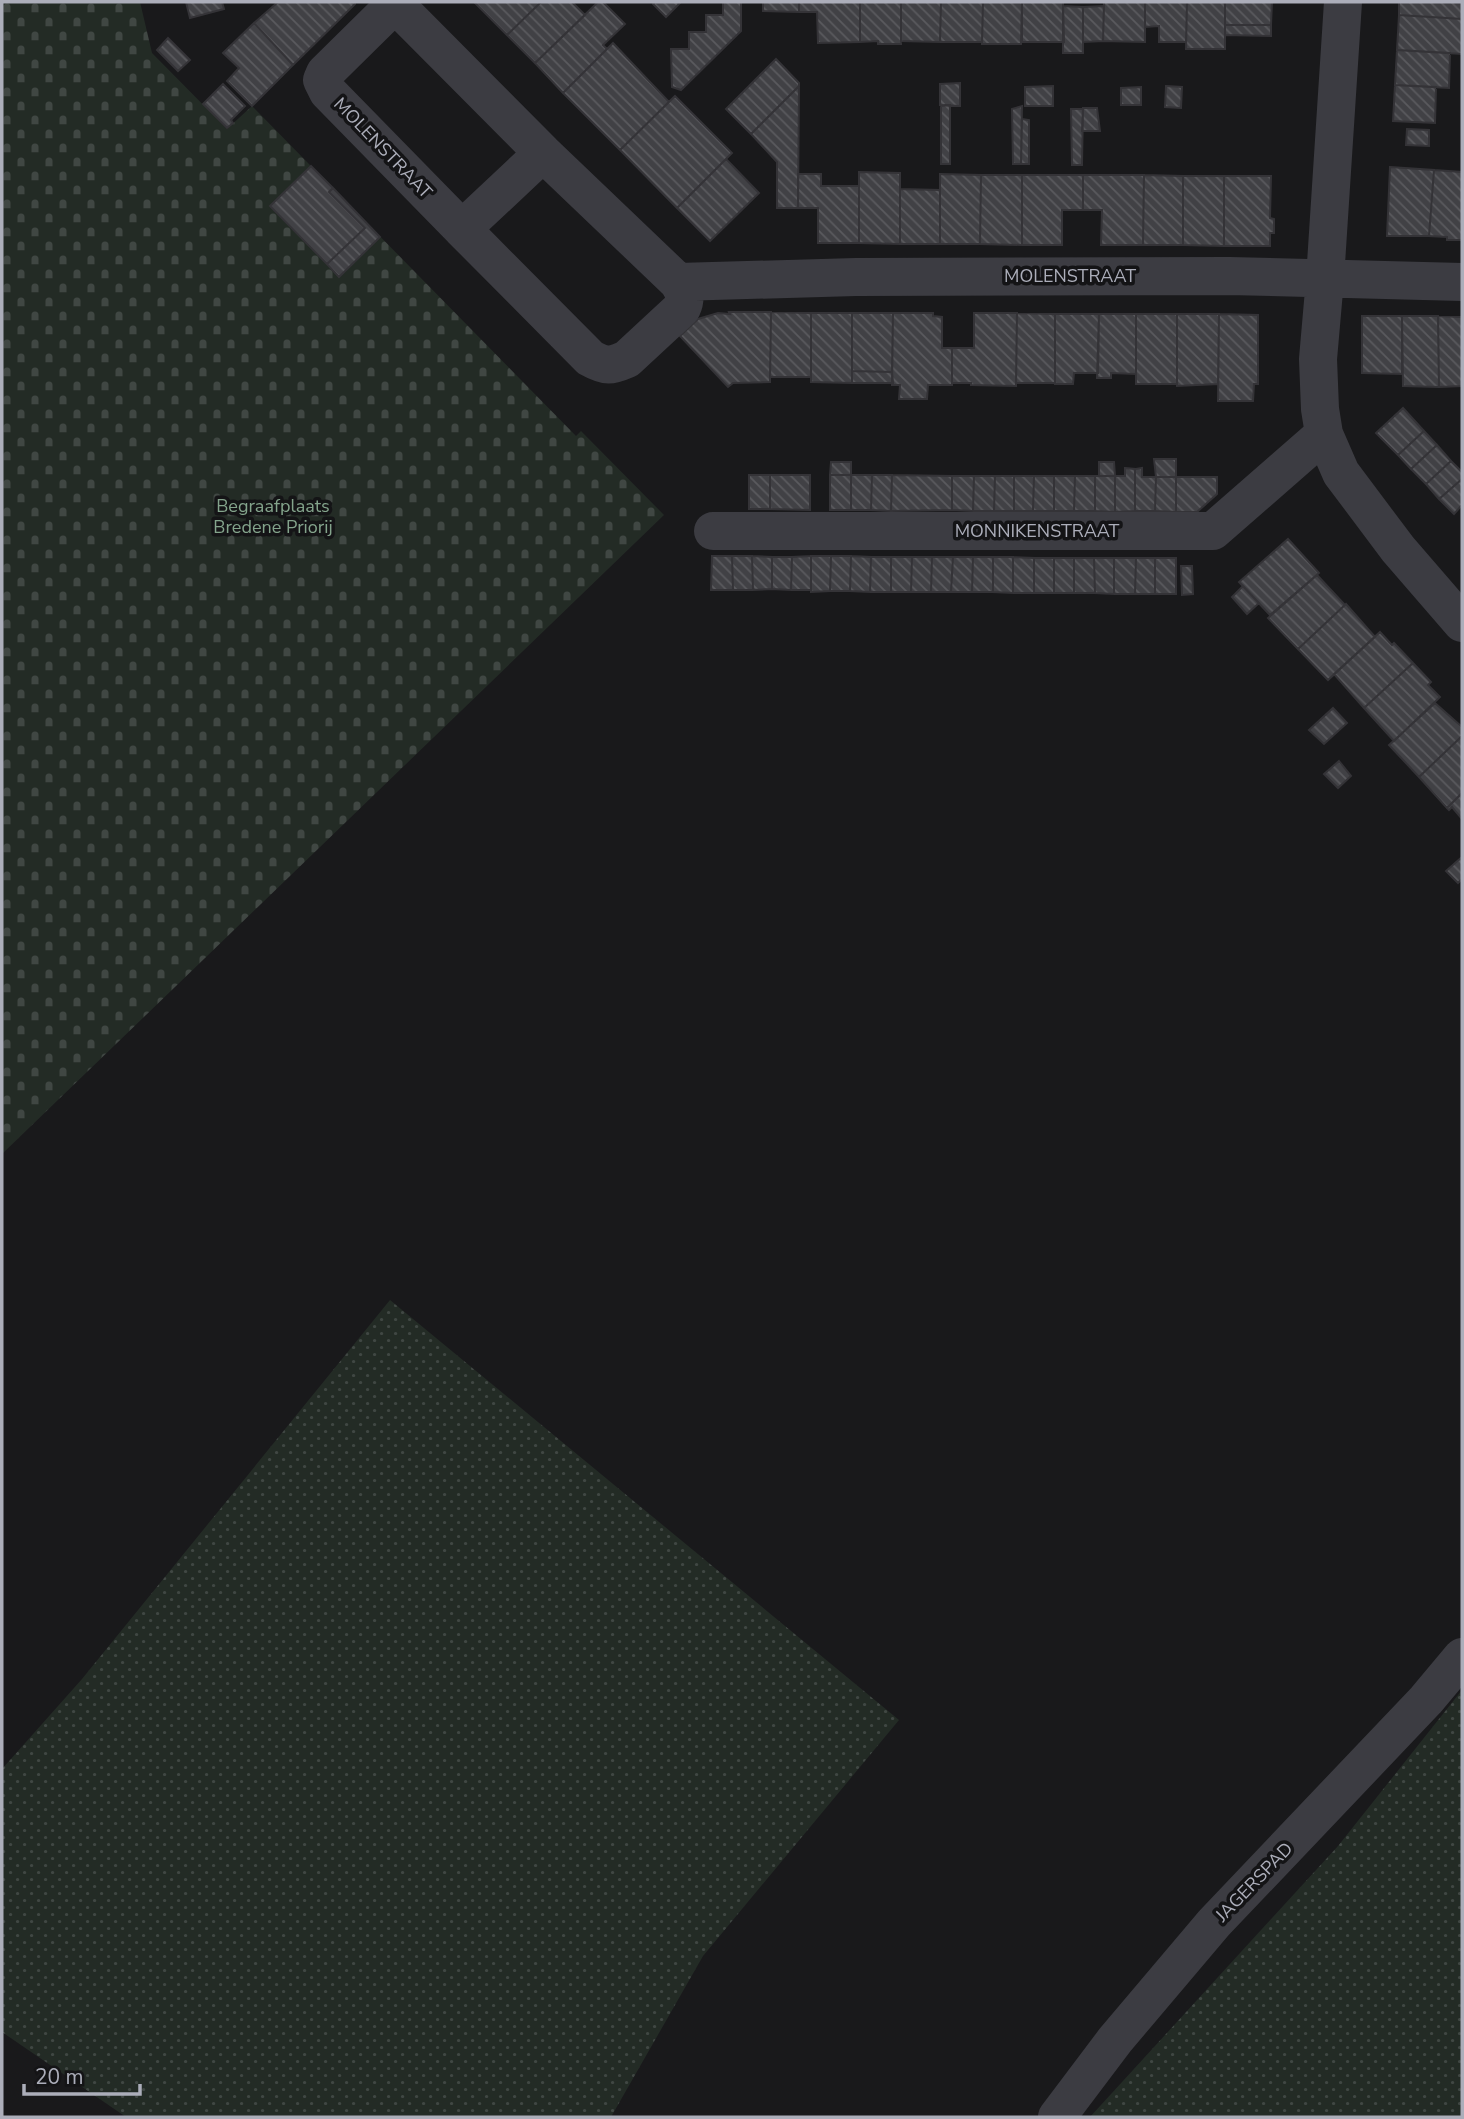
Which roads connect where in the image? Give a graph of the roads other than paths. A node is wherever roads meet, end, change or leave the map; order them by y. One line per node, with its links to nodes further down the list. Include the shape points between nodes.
1 (1343, 2): 5 (street)
2 (393, 3): 3 (street, MOLENSTRAAT); 4 (street, MOLENSTRAAT, via 322,80 328,92)
3 (543, 153): 4 (street); 6 (street, MOLENSTRAAT)
4 (462, 229): 6 (street, MOLENSTRAAT, via 590,358 606,365 627,359 682,307 684,292)
5 (1325, 279): 6 (street, MOLENSTRAAT, via 856,277); 7 (street, MOLENSTRAAT); 8 (street, via 1318,359)
6 (678, 282)
7 (1462, 282)
8 (1324, 434): 9 (street, MONNIKENSTRAAT, via 1213,531); 10 (street, via 1341,473)
9 (713, 531)
10 (1462, 624)
11 (1462, 1657): 12 (street, JAGERSPAD, via 1214,1923)
12 (1057, 2117)

